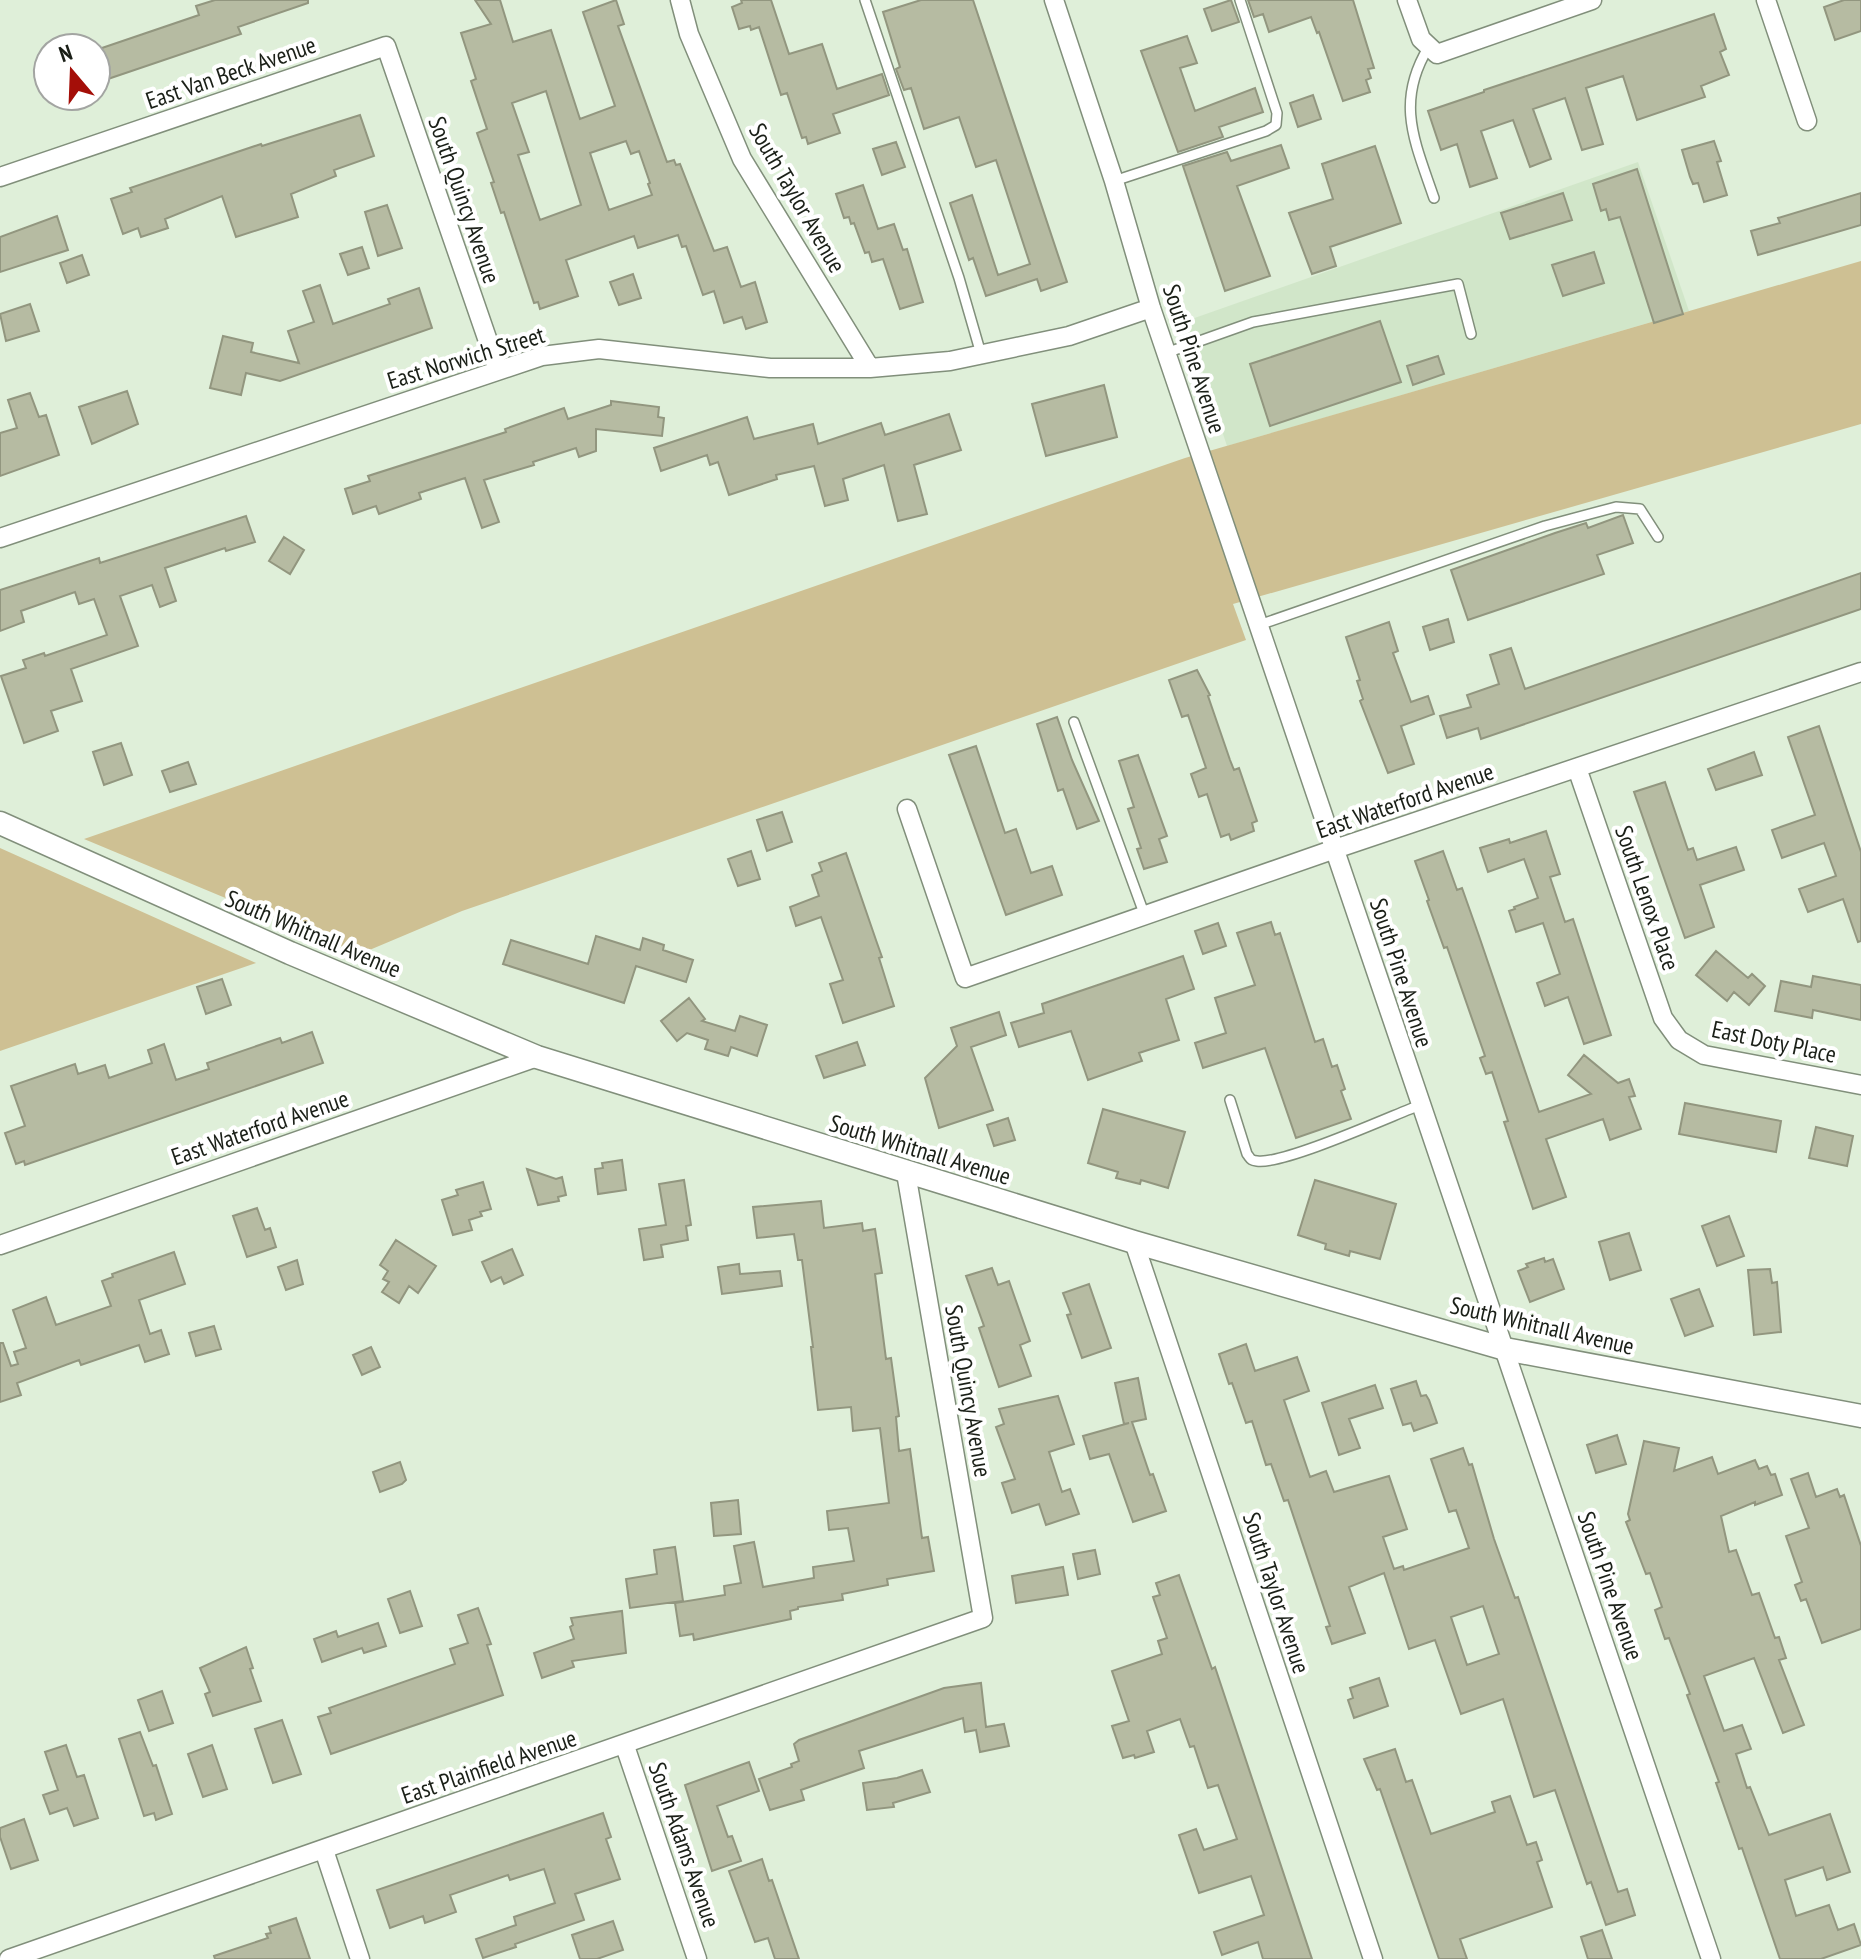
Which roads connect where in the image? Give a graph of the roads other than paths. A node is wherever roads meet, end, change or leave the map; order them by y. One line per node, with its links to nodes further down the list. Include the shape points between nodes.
1 (680, 0): 18 (street, South Taylor Avenue, via 742,159)
2 (865, 0): 17 (lane)
3 (1054, 0): 12 (street, South Pine Avenue)
4 (1240, 0): 12 (lane, via 1277,113 1276,125)
5 (1407, 0): 9 (street)
6 (1766, 0): 10 (street)
7 (1588, 1): 9 (street, via 1442,54)
8 (386, 46): 11 (street, East Van Beck Avenue); 19 (street, South Quincy Avenue)
9 (1430, 50): 13 (lane, via 1413,78 1409,119)
10 (1807, 121)
11 (0, 177)
12 (1114, 181): 14 (street, South Pine Avenue)
13 (1434, 198)
14 (1151, 308): 16 (street, South Pine Avenue); 17 (street, East Norwich Street, via 1069,336)
15 (1471, 334): 16 (lane, via 1458,284 1253,322)
16 (1166, 353): 22 (street, South Pine Avenue)
17 (981, 354): 18 (street, East Norwich Street)
18 (870, 368): 19 (street, East Norwich Street, via 770,368 599,349 542,356)
19 (498, 370): 21 (street, East Norwich Street)
20 (1658, 537): 22 (lane, via 1640,509 1616,507 1545,526)
21 (0, 538)
22 (1259, 625): 28 (street, South Pine Avenue)
23 (1860, 677): 25 (street, East Waterford Avenue)
24 (1074, 722): 29 (lane)
25 (1577, 768): 28 (street, East Waterford Avenue); 30 (street, South Lenox Place, via 1663,1018)
26 (907, 809): 29 (street, East Waterford Avenue, via 965,978)
27 (0, 823): 31 (street, South Whitnall Avenue)
28 (1335, 849): 29 (street, East Waterford Avenue); 34 (street, South Pine Avenue)
29 (1145, 916)
30 (1679, 1040): 32 (street, East Doty Place, via 1704,1055)
31 (537, 1057): 35 (street, South Whitnall Avenue); 37 (street, East Waterford Avenue)
32 (1861, 1085)
33 (1230, 1100): 34 (lane, via 1247,1154 1260,1162)
34 (1420, 1105): 38 (street, South Pine Avenue)
35 (906, 1173): 36 (street, South Whitnall Avenue); 40 (street, South Quincy Avenue)
36 (1134, 1242): 38 (street, South Whitnall Avenue); 46 (street, South Taylor Avenue)
37 (0, 1245)
38 (1505, 1349): 39 (street, South Whitnall Avenue); 47 (street, South Pine Avenue)
39 (1861, 1416)
40 (983, 1618): 41 (street, East Plainfield Avenue)
41 (625, 1746): 42 (street, East Plainfield Avenue); 45 (street, South Adams Avenue)
42 (324, 1850): 43 (street, East Plainfield Avenue); 44 (street)
43 (17, 1958)
44 (360, 1959)
45 (697, 1959)
46 (1373, 1959)
47 (1711, 1959)

